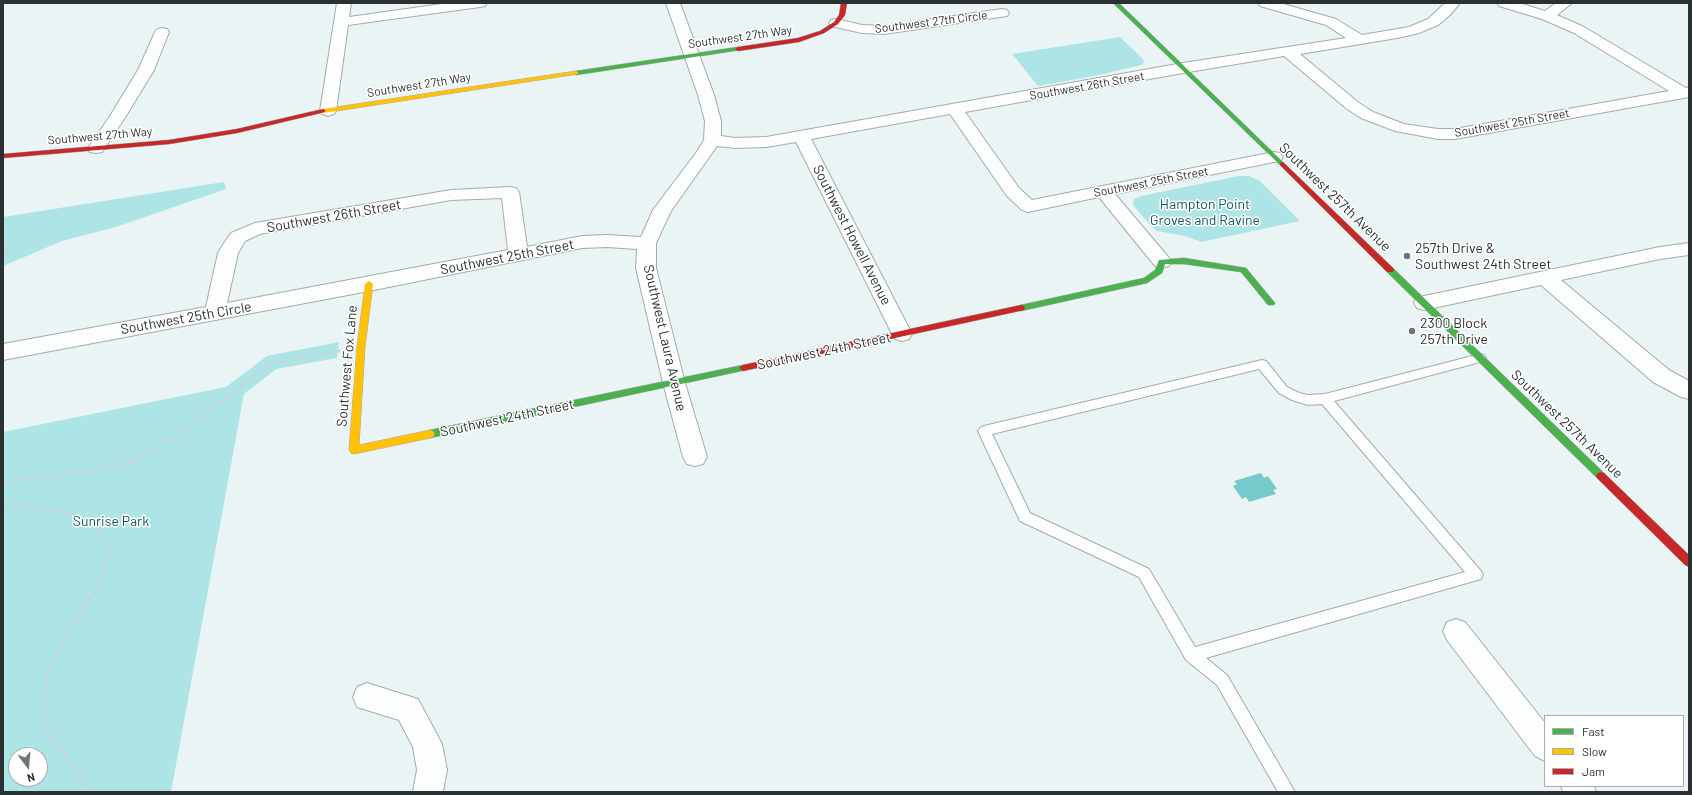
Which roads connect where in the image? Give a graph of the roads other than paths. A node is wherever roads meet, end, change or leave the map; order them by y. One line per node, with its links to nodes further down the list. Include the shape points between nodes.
1 (344, 3): 12 (street)
2 (480, 3): 12 (street)
3 (673, 3): 17 (street, Southwest Laura Avenue)
4 (844, 3): 13 (street, via 842,15)
5 (1116, 3): 18 (street, Southwest 257th Avenue)
6 (1265, 3): 15 (street, via 1331,22)
7 (1453, 3): 15 (street, Southwest 26th Street, via 1446,12 1426,26 1398,34)
8 (1504, 3): 11 (street)
9 (1565, 3): 11 (street)
10 (1002, 13): 13 (street, Southwest 27th Circle, via 884,30 862,29)
11 (1547, 16): 19 (street, via 1599,42)
12 (341, 22): 21 (street)
13 (836, 23): 17 (street, Southwest 27th Way, via 822,32 798,40)
14 (162, 32): 24 (street, via 146,70)
15 (1359, 40): 16 (street, Southwest 26th Street)
16 (1287, 51): 18 (street, Southwest 26th Street); 19 (street, Southwest 25th Street, via 1353,106 1383,122 1399,135 1419,132 1455,134)
17 (691, 56): 21 (street, Southwest 27th Way); 23 (street, Southwest Laura Avenue, via 706,94 713,121)
18 (1183, 68): 20 (street, Southwest 26th Street); 26 (street, Southwest 257th Avenue)
19 (1686, 92)
20 (955, 109): 22 (street, Southwest 26th Street); 27 (street, Southwest 25th Street, via 1013,192 1028,206)
21 (328, 111): 24 (street, Southwest 27th Way, via 214,135)
22 (802, 136): 23 (street, Southwest 26th Street, via 751,144); 37 (street, Southwest Howell Avenue)
23 (712, 140): 28 (street, Southwest Laura Avenue, via 662,210)
24 (96, 148): 25 (street, Southwest 27th Way)
25 (3, 156)
26 (1274, 157): 27 (street, Southwest 25th Street); 35 (street, Southwest 257th Avenue)
27 (1104, 192): 31 (street)
28 (647, 243): 30 (street, Southwest 25th Street, via 582,242); 40 (street, Southwest Laura Avenue, via 646,268)
29 (1689, 249): 32 (street)
30 (518, 254): 33 (street, Southwest 25th Street); 36 (street, Southwest 26th Street, via 510,192 451,196 286,224 249,232 238,237 233,243 228,253)
31 (1162, 262): 34 (street, via 1184,261 1243,270); 37 (street, Southwest 24th Street, via 1159,272 1147,280)
32 (1546, 278): 35 (street); 41 (street, via 1661,376)
33 (369, 284): 36 (street, Southwest 25th Circle); 43 (street, Southwest Fox Lane, via 361,346)
34 (1271, 303)
35 (1424, 303): 39 (street, Southwest 257th Avenue)
36 (215, 313): 38 (street, Southwest 25th Circle)
37 (902, 334): 40 (street, Southwest 24th Street)
38 (3, 352)
39 (1480, 358): 42 (lane); 45 (street, Southwest 257th Avenue)
40 (674, 384): 43 (street, Southwest 24th Street); 44 (street, Southwest Laura Avenue)
41 (1689, 391)
42 (1325, 399): 47 (lane, via 1476,575); 47 (lane, via 1308,400 1283,390 1262,364 984,431 1025,517 1144,573)
43 (354, 450)
44 (695, 456)
45 (1689, 562)
46 (1456, 631): 49 (street)
47 (1192, 655): 51 (lane, via 1222,680)
48 (367, 697): 50 (street, via 408,709 427,744 432,770)
49 (1544, 745)
50 (428, 792)
51 (1286, 792)

